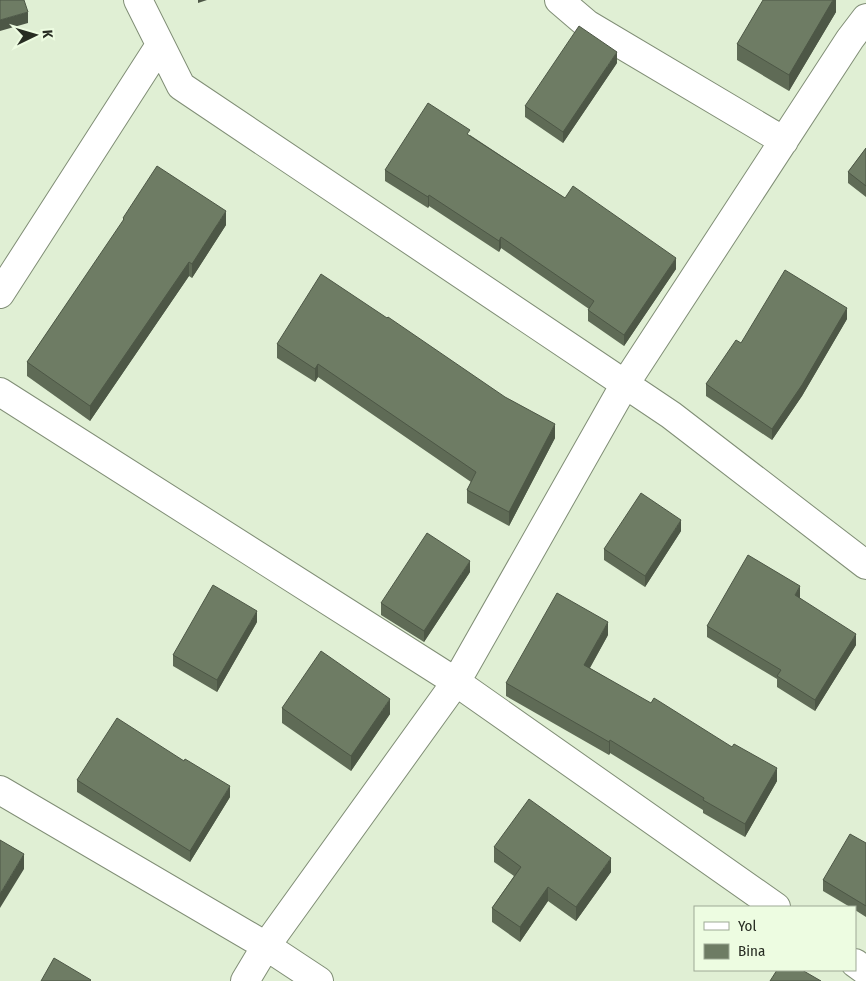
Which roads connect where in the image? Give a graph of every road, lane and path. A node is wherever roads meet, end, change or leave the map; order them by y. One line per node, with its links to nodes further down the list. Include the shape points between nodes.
1 (138, 0): 4 (street)
2 (559, 0): 6 (street, via 587,24)
3 (866, 18): 5 (street)
4 (160, 45): 7 (street); 8 (street, via 181,86)
5 (858, 45): 6 (street)
6 (784, 141): 8 (street)
7 (0, 294)
8 (625, 384): 10 (street, via 671,415); 11 (street)
9 (0, 392): 11 (street)
10 (866, 565)
11 (456, 682): 13 (street); 14 (street)
12 (0, 790): 14 (street)
13 (775, 906)
14 (266, 946): 15 (street); 16 (street)
15 (245, 981)
16 (319, 981)

